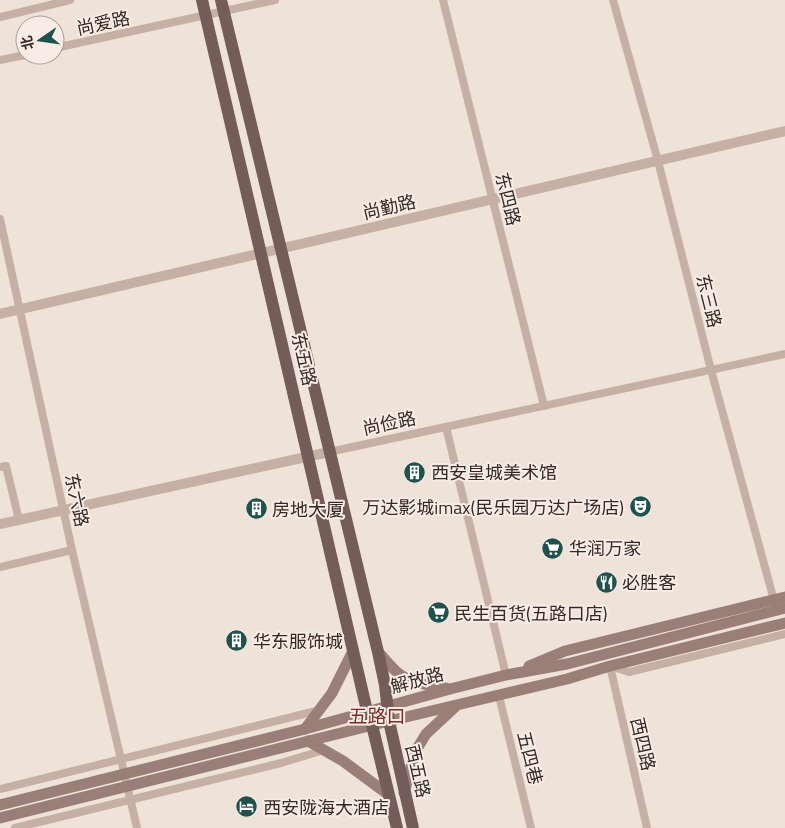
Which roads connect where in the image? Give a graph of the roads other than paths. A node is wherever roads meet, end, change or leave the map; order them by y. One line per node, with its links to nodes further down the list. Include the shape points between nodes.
1 (70, 0): 8 (street)
2 (202, 0): 7 (main road, 东五路)
3 (275, 0): 6 (street, 尚爱路)
4 (444, 0): 14 (street, 东四路)
5 (613, 0): 13 (street, 东三路)
6 (222, 6): 7 (street, 尚爱路); 16 (main road, 东五路)
7 (205, 16): 9 (street, 尚爱路); 17 (main road, 东五路)
8 (0, 17)
9 (65, 46)
10 (15, 57): 11 (street)
11 (0, 60)
12 (785, 131): 13 (street, 尚勤路)
13 (658, 161): 14 (street, 尚勤路); 23 (street, 东三路)
14 (493, 199): 16 (street, 尚勤路); 24 (street, 东四路)
15 (0, 220): 18 (street, 东六路)
16 (282, 248): 17 (street, 尚勤路); 26 (main road, 东五路)
17 (261, 253): 20 (street, 尚勤路); 27 (main road, 东五路)
18 (9, 262): 19 (street); 20 (street, 东六路)
19 (0, 264)
20 (20, 309): 21 (street, 尚勤路); 29 (street, 东六路)
21 (0, 314)
22 (785, 354): 23 (street, 尚俭路)
23 (711, 370): 24 (street, 尚俭路); 35 (street, 东三路)
24 (544, 406): 25 (street, 尚俭路)
25 (446, 427): 26 (street, 尚俭路); 42 (street)
26 (329, 452): 27 (street, 尚俭路); 40 (main road, 东五路)
27 (308, 457): 29 (street, 尚俭路); 39 (main road, 东五路)
28 (0, 467): 30 (street, via 6,466)
29 (64, 510): 30 (street, 尚俭路); 32 (street, 东六路)
30 (19, 520): 31 (street, 尚俭路)
31 (0, 524)
32 (72, 550): 33 (street); 54 (street, 东六路)
33 (0, 567)
34 (785, 597): 35 (main road)
35 (778, 606): 37 (main road); 38 (main road, 解放路)
36 (785, 628): 41 (main road, 解放路)
37 (618, 638): 38 (main road); 42 (main road, via 565,651)
38 (635, 646): 42 (main road, 解放路, via 567,664)
39 (354, 651): 47 (main road); 48 (main road, 东五路)
40 (378, 652): 43 (main road, via 407,678); 45 (main road, 东五路)
41 (610, 666): 44 (main road, 解放路, via 568,680); 68 (street, 西四路)
42 (506, 675): 43 (main road, 解放路)
43 (450, 689): 45 (main road, 解放路)
44 (499, 696): 46 (main road, 解放路); 67 (street, 五四巷)
45 (387, 706): 48 (main road, 解放路); 49 (main road, 东五路)
46 (457, 706): 49 (main road, 解放路); 58 (main road, via 426,734 416,752)
47 (320, 710): 51 (main road); 54 (street)
48 (367, 712): 50 (main road, 东五路); 51 (main road, 解放路)
49 (389, 721): 50 (main road, 解放路); 58 (main road, 西五路)
50 (372, 725): 52 (main road, 解放路); 59 (main road, 西五路)
51 (305, 729): 55 (main road, 解放路)
52 (308, 741): 53 (main road); 56 (main road, 解放路)
53 (324, 750): 59 (main road); 60 (street)
54 (121, 759): 55 (street, 东六路); 57 (street)
55 (124, 774): 56 (street, 东六路); 61 (main road, 解放路)
56 (127, 786): 60 (street, 东六路); 62 (main road, 解放路)
57 (0, 789)
58 (404, 793): 66 (main road, 西五路)
59 (389, 795): 65 (main road, 西五路)
60 (130, 800): 63 (street); 64 (street, 东六路)
61 (0, 805)
62 (0, 818)
63 (15, 828)
64 (137, 828)
65 (397, 828)
66 (413, 828)
67 (531, 828)
68 (647, 828)

